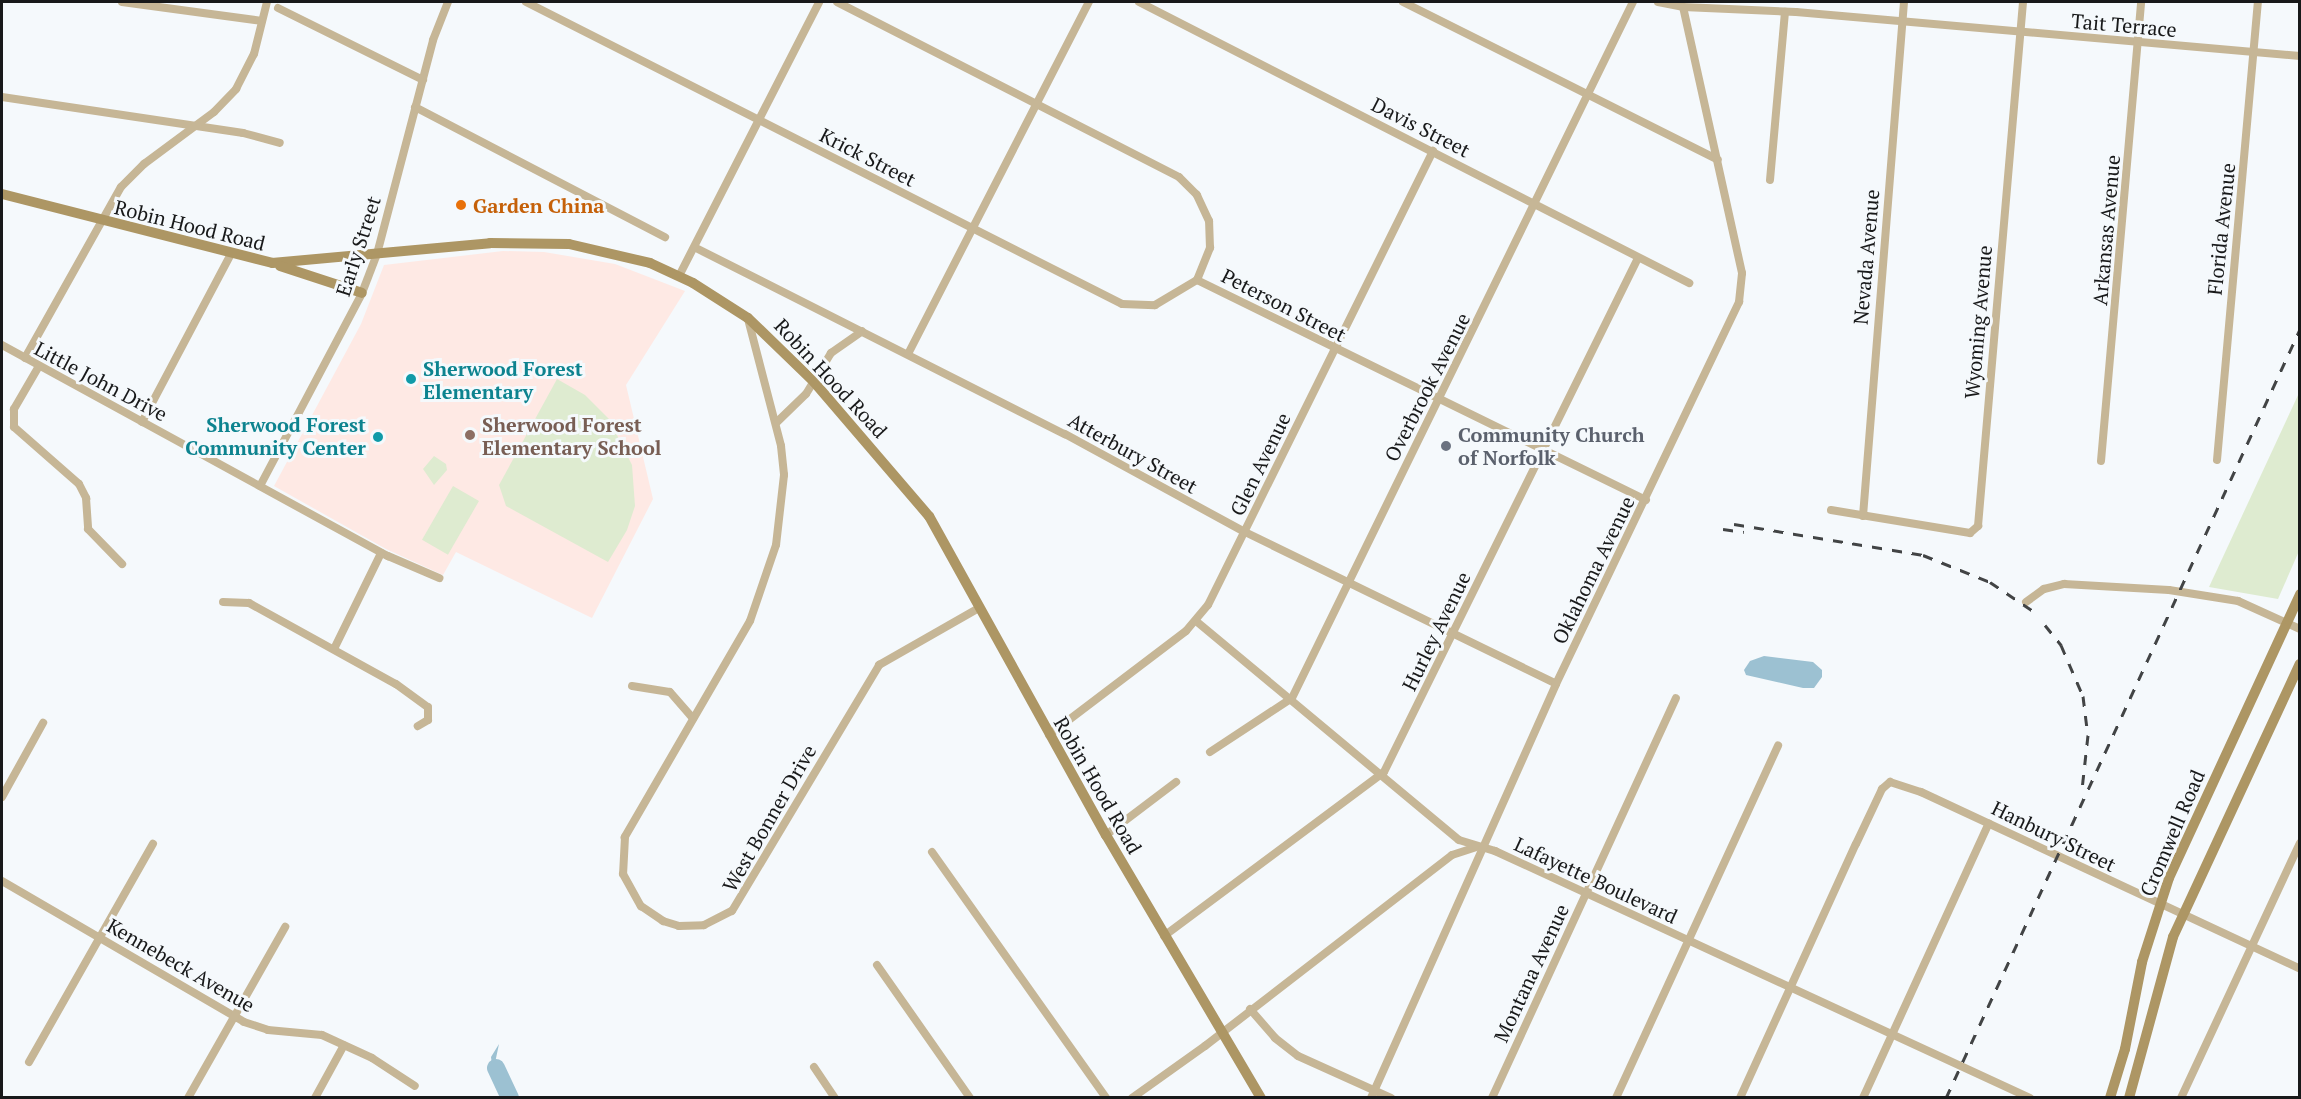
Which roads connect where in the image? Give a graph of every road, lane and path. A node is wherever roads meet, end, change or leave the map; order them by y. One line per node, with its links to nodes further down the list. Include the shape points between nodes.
1 (122, 2): 19 (street)
2 (267, 2): 19 (street)
3 (448, 2): 25 (street, Early Street)
4 (526, 2): 30 (street, Krick Street)
5 (819, 2): 30 (street)
6 (837, 2): 28 (street, Peterson Street)
7 (1089, 2): 28 (street)
8 (1138, 2): 33 (street, Davis Street)
9 (1403, 2): 27 (street)
10 (1633, 2): 27 (street, Overbrook Avenue)
11 (1658, 2): 16 (street, Tait Terrace)
12 (1904, 2): 20 (street, Nevada Avenue)
13 (2023, 2): 21 (street, Wyoming Avenue)
14 (2141, 2): 22 (street, Arkansas Avenue)
15 (2258, 2): 23 (street, Florida Avenue)
16 (1683, 7): 18 (street, Tait Terrace); 34 (street, Oklahoma Avenue)
17 (278, 8): 25 (street)
18 (1785, 12): 20 (street, Tait Terrace); 35 (street)
19 (262, 21): 31 (street, via 254,54 240,81 227,100)
20 (1902, 22): 21 (street, Tait Terrace); 67 (street, Nevada Avenue)
21 (2020, 32): 22 (street, Tait Terrace); 67 (street, Wyoming Avenue, via 1978,526 1970,533)
22 (2138, 42): 23 (street, Tait Terrace); 62 (street, Arkansas Avenue)
23 (2254, 53): 24 (street, Tait Terrace); 63 (street, Florida Avenue)
24 (2300, 56)
25 (423, 80): 29 (street, Early Street)
26 (2, 97): 31 (street)
27 (1588, 97): 34 (street); 37 (street, Overbrook Avenue)
28 (1037, 103): 39 (street); 47 (street, Peterson Street, via 1189,185 1205,209 1210,235 1206,265)
29 (415, 107): 40 (street); 42 (street, Early Street)
30 (759, 120): 39 (street, Krick Street); 41 (street)
31 (196, 126): 32 (street); 38 (street, via 132,175)
32 (280, 142)
33 (1433, 152): 37 (street, Davis Street); 53 (street, Glen Avenue)
34 (1718, 160): 65 (street, Oklahoma Avenue, via 1742,273 1739,302)
35 (1770, 180)
36 (2, 195): 38 (street, Robin Hood Road)
37 (1535, 204): 44 (street, Davis Street); 58 (street, Overbrook Avenue)
38 (101, 221): 43 (street, Robin Hood Road); 55 (street)
39 (972, 229): 47 (street, Krick Street, via 1122,304 1155,305); 54 (street)
40 (665, 237)
41 (696, 248): 46 (street); 51 (street, Atterbury Street)
42 (377, 255): 45 (street, Robin Hood Road); 46 (street, Robin Hood Road, via 547,241 623,255); 49 (street, Early Street)
43 (230, 256): 45 (street, Robin Hood Road); 59 (street)
44 (1638, 258): 48 (street, Davis Street); 61 (street, Hurley Avenue)
45 (272, 263): 49 (street)
46 (679, 276): 50 (street, Robin Hood Road)
47 (1197, 280): 53 (street, Peterson Street)
48 (1689, 283)
49 (362, 293): 64 (street, Early Street)
50 (748, 318): 57 (street, Robin Hood Road); 60 (street, West Bonner Drive)
51 (861, 331): 54 (street, Atterbury Street); 57 (street, via 831,353)
52 (2, 345): 55 (street, Little John Drive)
53 (1335, 350): 58 (street, Peterson Street); 68 (street, Glen Avenue)
54 (909, 354): 68 (street, Atterbury Street)
55 (25, 358): 56 (street, Little John Drive)
56 (39, 366): 59 (street, Little John Drive); 70 (street, via 14,409 14,427 79,484 86,498 88,529)
57 (813, 382): 60 (street, via 797,405); 76 (street, Robin Hood Road, via 925,510)
58 (1440, 400): 61 (street, Peterson Street); 72 (street, Overbrook Avenue)
59 (142, 422): 64 (street, Little John Drive)
60 (777, 422): 87 (street, West Bonner Drive, via 784,476 770,572 750,621)
61 (1542, 451): 65 (street, Peterson Street); 80 (street, Hurley Avenue)
62 (2101, 460)
63 (2217, 460)
64 (260, 486): 69 (street, Little John Drive)
65 (1646, 500): 83 (street, Oklahoma Avenue)
66 (1831, 510): 67 (street)
67 (1863, 516)
68 (1245, 532): 72 (street, Atterbury Street); 77 (street, Glen Avenue)
69 (381, 553): 71 (street, Little John Drive); 81 (street)
70 (122, 564)
71 (439, 578)
72 (1350, 583): 80 (street, Atterbury Street); 86 (street, Overbrook Avenue)
73 (2300, 594): 78 (street, Cromwell Road)
74 (223, 602): 81 (street, via 249,603)
75 (2026, 602): 78 (street, via 2044,589 2064,584 2169,590 2223,597)
76 (979, 608): 87 (street, West Bonner Drive, via 879,665 739,904 722,918 691,926 663,921 641,906 627,885 622,861 625,837); 90 (street, Robin Hood Road)
77 (1196, 621): 86 (street, Lafayette Boulevard); 90 (street, Glen Avenue)
78 (2286, 622): 79 (street); 104 (street, Cromwell Road)
79 (2300, 628)
80 (1452, 635): 83 (street, Atterbury Street); 93 (street, Hurley Avenue)
81 (334, 649): 89 (street, via 426,705 430,716)
82 (2300, 664): 105 (street)
83 (1556, 684): 100 (street, Oklahoma Avenue)
84 (632, 686): 87 (street, via 670,692)
85 (1676, 698): 103 (street, Montana Avenue)
86 (1290, 701): 92 (street); 93 (street, Lafayette Boulevard)
87 (693, 718)
88 (43, 723): 95 (street)
89 (418, 726)
90 (1049, 735): 97 (street, Robin Hood Road)
91 (1778, 745): 109 (street)
92 (1210, 752)
93 (1380, 775): 100 (street, Lafayette Boulevard, via 1448,833 1468,844); 107 (street, Hurley Avenue)
94 (1176, 782): 97 (street)
95 (2, 797)
96 (1989, 824): 104 (street, Hanbury Street); 113 (street, Hanbury Street, via 1890,782 1882,789); 117 (street)
97 (1106, 835): 107 (street, Robin Hood Road)
98 (2300, 843): 110 (street)
99 (153, 844): 108 (street)
100 (1483, 846): 103 (street, Lafayette Boulevard); 114 (street, via 1452,855); 122 (street, Oklahoma Avenue)
101 (932, 852): 127 (street)
102 (2, 881): 108 (street, Kennebeck Avenue)
103 (1587, 893): 109 (street, Lafayette Boulevard); 131 (street, Montana Avenue)
104 (2160, 904): 105 (street, Hanbury Street); 136 (street, Cromwell Road)
105 (2184, 915): 110 (street, Hanbury Street); 137 (street, via 2162,969)
106 (285, 927): 115 (street)
107 (1164, 936): 116 (street, Robin Hood Road)
108 (100, 937): 115 (street, Kennebeck Avenue); 119 (street)
109 (1687, 940): 113 (street, Lafayette Boulevard); 132 (street)
110 (2251, 947): 112 (street, Hanbury Street); 138 (street)
111 (877, 965): 126 (street)
112 (2300, 969)
113 (1790, 987): 117 (street, Lafayette Boulevard); 133 (street)
114 (1250, 1010): 116 (street); 122 (street, via 1292,1051)
115 (235, 1016): 118 (street, Kennebeck Avenue, via 268,1030 309,1031); 123 (street)
116 (1221, 1032): 128 (street); 129 (street, Robin Hood Road)
117 (1893, 1033): 134 (street); 135 (street, Lafayette Boulevard)
118 (344, 1045): 121 (street, Kennebeck Avenue); 124 (street)
119 (28, 1062)
120 (814, 1067): 125 (street)
121 (415, 1086)
122 (1373, 1094): 130 (street)
123 (188, 1098)
124 (315, 1098)
125 (835, 1098)
126 (970, 1098)
127 (1106, 1098)
128 (1132, 1098)
129 (1261, 1098)
130 (1391, 1098)
131 (1492, 1098)
132 (1616, 1098)
133 (1740, 1098)
134 (1863, 1098)
135 (2030, 1098)
136 (2110, 1098)
137 (2129, 1098)
138 (2181, 1098)

